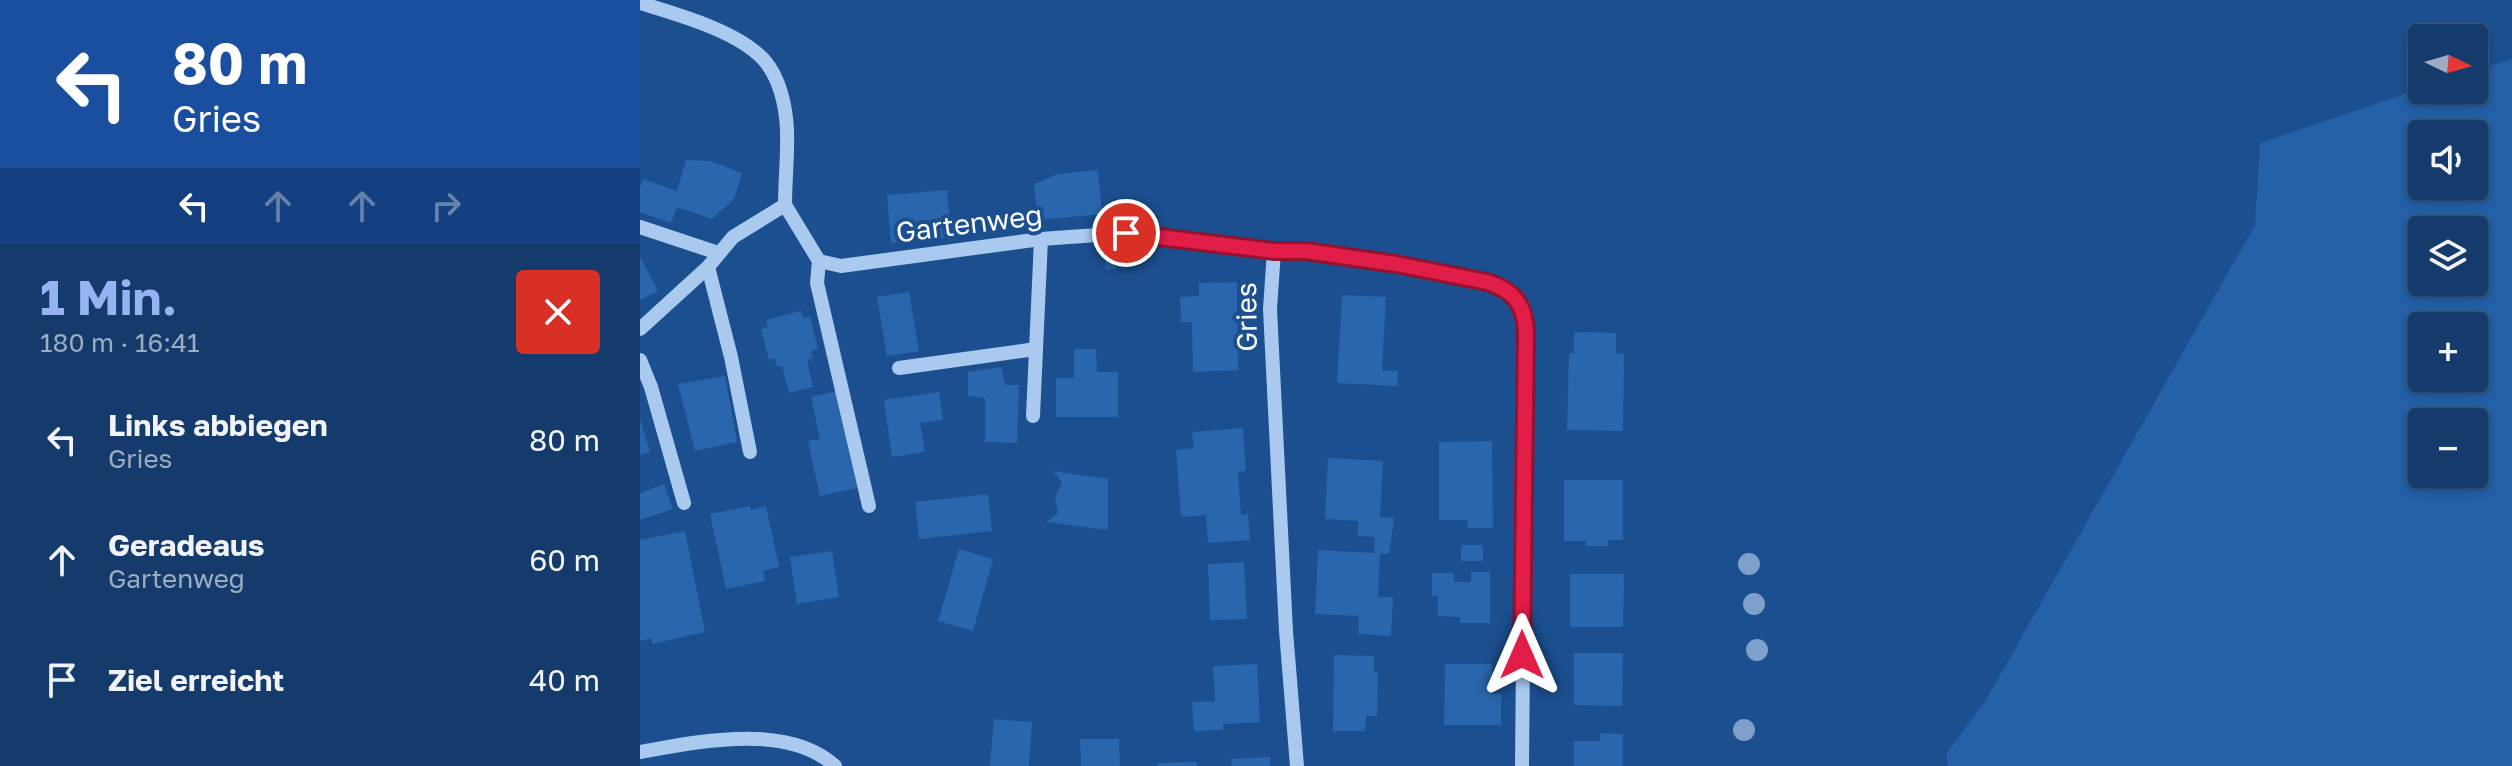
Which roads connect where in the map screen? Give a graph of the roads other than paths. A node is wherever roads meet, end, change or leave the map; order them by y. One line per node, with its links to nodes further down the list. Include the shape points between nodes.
1 (640, 3): 2 (street, via 729,36 766,62 786,118)
2 (785, 205): 6 (street, via 733,237); 7 (street)
3 (640, 227): 6 (street)
4 (1041, 239): 5 (street, Gartenweg, via 1126,233); 7 (street, Gartenweg, via 863,264); 10 (street)
5 (1274, 251): 19 (street, Gries, via 1271,322); 20 (street, Gries, via 1396,264 1487,282 1509,290 1521,304 1526,332)
6 (718, 253): 8 (street)
7 (819, 261): 16 (street, via 817,283)
8 (708, 267): 9 (street); 14 (street)
9 (640, 329)
10 (1036, 349): 12 (street); 13 (street)
11 (640, 360): 15 (street)
12 (899, 368)
13 (1033, 416)
14 (750, 452)
15 (684, 503)
16 (869, 506)
17 (640, 752): 18 (street, via 702,741 761,740 799,746)
18 (835, 766)
19 (1297, 766)
20 (1522, 766)

